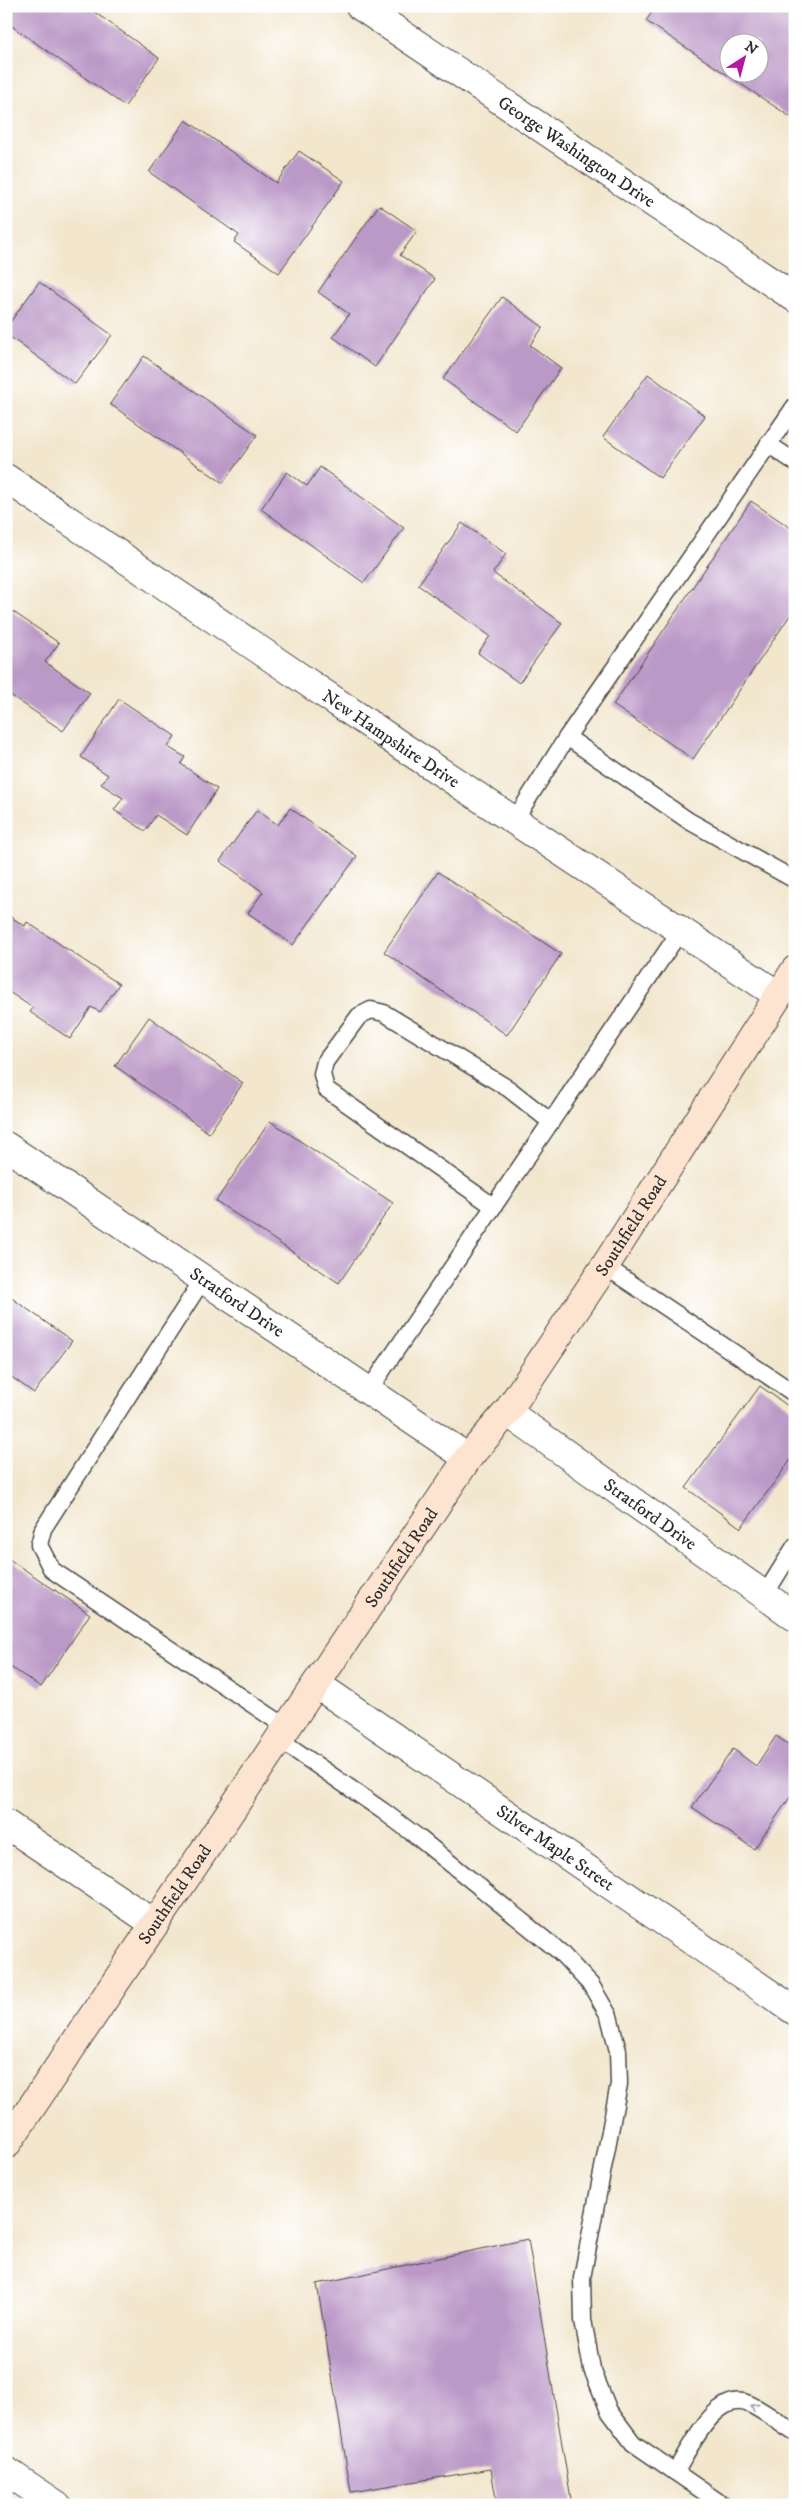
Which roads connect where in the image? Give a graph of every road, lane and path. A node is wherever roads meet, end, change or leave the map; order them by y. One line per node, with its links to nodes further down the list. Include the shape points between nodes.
1 (360, 6): 2 (street, George Washington Drive)
2 (795, 298)
3 (795, 406): 4 (lane)
4 (768, 444): 5 (lane); 7 (lane)
5 (795, 462)
6 (6, 478): 8 (street, New Hampshire Drive)
7 (567, 737): 8 (lane); 9 (lane, via 689,821)
8 (514, 821): 10 (street, New Hampshire Drive)
9 (795, 880)
10 (681, 930): 11 (street, New Hampshire Drive); 12 (lane)
11 (790, 979): 15 (main road, Southfield Road)
12 (551, 1122): 14 (lane); 14 (lane, via 509,1089 384,1013 370,1010 359,1016 325,1062 322,1074 326,1089)
13 (6, 1146): 16 (street, Stratford Drive)
14 (493, 1206): 17 (lane)
15 (605, 1266): 18 (lane); 19 (main road, Southfield Road)
16 (203, 1279): 17 (street, Stratford Drive); 25 (lane, via 43,1529 39,1546 52,1570)
17 (369, 1390): 20 (street, Stratford Drive)
18 (795, 1394)
19 (507, 1412): 20 (main road, Southfield Road); 22 (street, Stratford Drive)
20 (468, 1458): 24 (main road, Southfield Road)
21 (795, 1546): 22 (lane)
22 (764, 1596): 23 (street, Stratford Drive)
23 (795, 1617)
24 (316, 1684): 25 (main road, Southfield Road); 28 (street, Silver Maple Street)
25 (283, 1733): 27 (main road, Southfield Road); 32 (lane, via 560,1952 591,1985 609,2016 618,2050 619,2084 582,2278 583,2320 592,2369 609,2411 633,2443)
26 (6, 1824): 27 (street)
27 (154, 1924): 29 (main road, Southfield Road)
28 (795, 2011)
29 (6, 2144)
30 (795, 2433): 32 (lane, one-way to 32, via 747,2403 730,2402 712,2413)
31 (6, 2471): 33 (street)
32 (675, 2472): 34 (lane)
33 (57, 2505)
34 (723, 2505)

